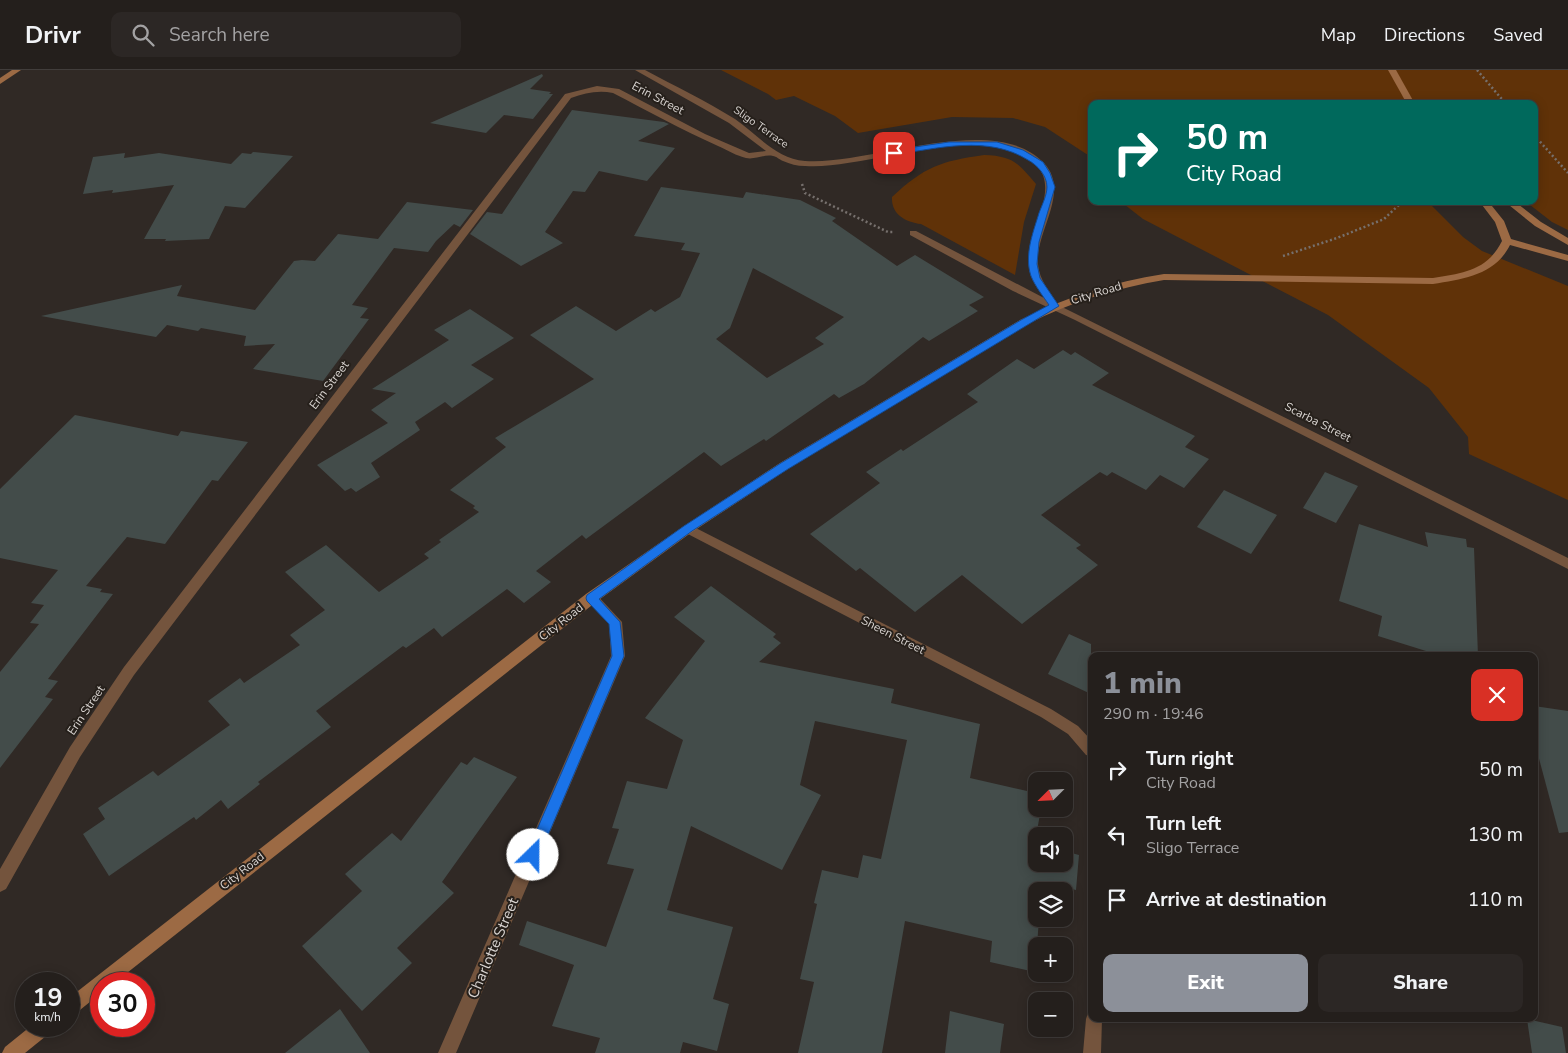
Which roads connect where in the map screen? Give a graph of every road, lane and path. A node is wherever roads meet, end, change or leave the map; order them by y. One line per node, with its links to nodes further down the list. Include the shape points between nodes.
1 (17, 70): 5 (street)
2 (639, 70): 9 (street, Sligo Terrace, via 734,122)
3 (1392, 70): 6 (street)
4 (1477, 70): 7 (path)
5 (0, 82)
6 (1409, 100)
7 (1502, 100)
8 (1538, 139): 10 (path)
9 (775, 153): 20 (street, Sligo Terrace, via 795,163 818,164 979,142 1008,146 1030,156 1040,164 1051,187 1032,264 1036,278); 25 (street, Erin Street, via 748,156 616,91 604,88 568,96 129,670 75,752)
10 (1568, 173)
11 (820, 200): 15 (path, via 888,232)
12 (1399, 205): 19 (path, via 1384,219 1284,255)
13 (1487, 205): 16 (street)
14 (1513, 205): 17 (street)
15 (913, 233): 20 (street)
16 (1507, 240): 18 (street); 19 (street, City Road, via 1503,253 1489,266 1475,273 1433,281)
17 (1568, 242)
18 (1568, 258)
19 (1255, 277): 20 (street, City Road, via 1164,277 1121,284)
20 (1054, 306): 21 (street, City Road, via 873,412); 22 (street, Scarba Street)
21 (688, 528): 23 (street, City Road); 24 (street, Sheen Street, via 1046,713 1073,730)
22 (1568, 564)
23 (592, 598): 26 (street, City Road); 30 (street, Charlotte Street, via 614,622 618,656)
24 (1088, 747)
25 (0, 884)
26 (80, 999)
27 (1094, 1022): 31 (street)
28 (31, 1037): 29 (street)
29 (11, 1053)
30 (447, 1053)
31 (1092, 1053)

